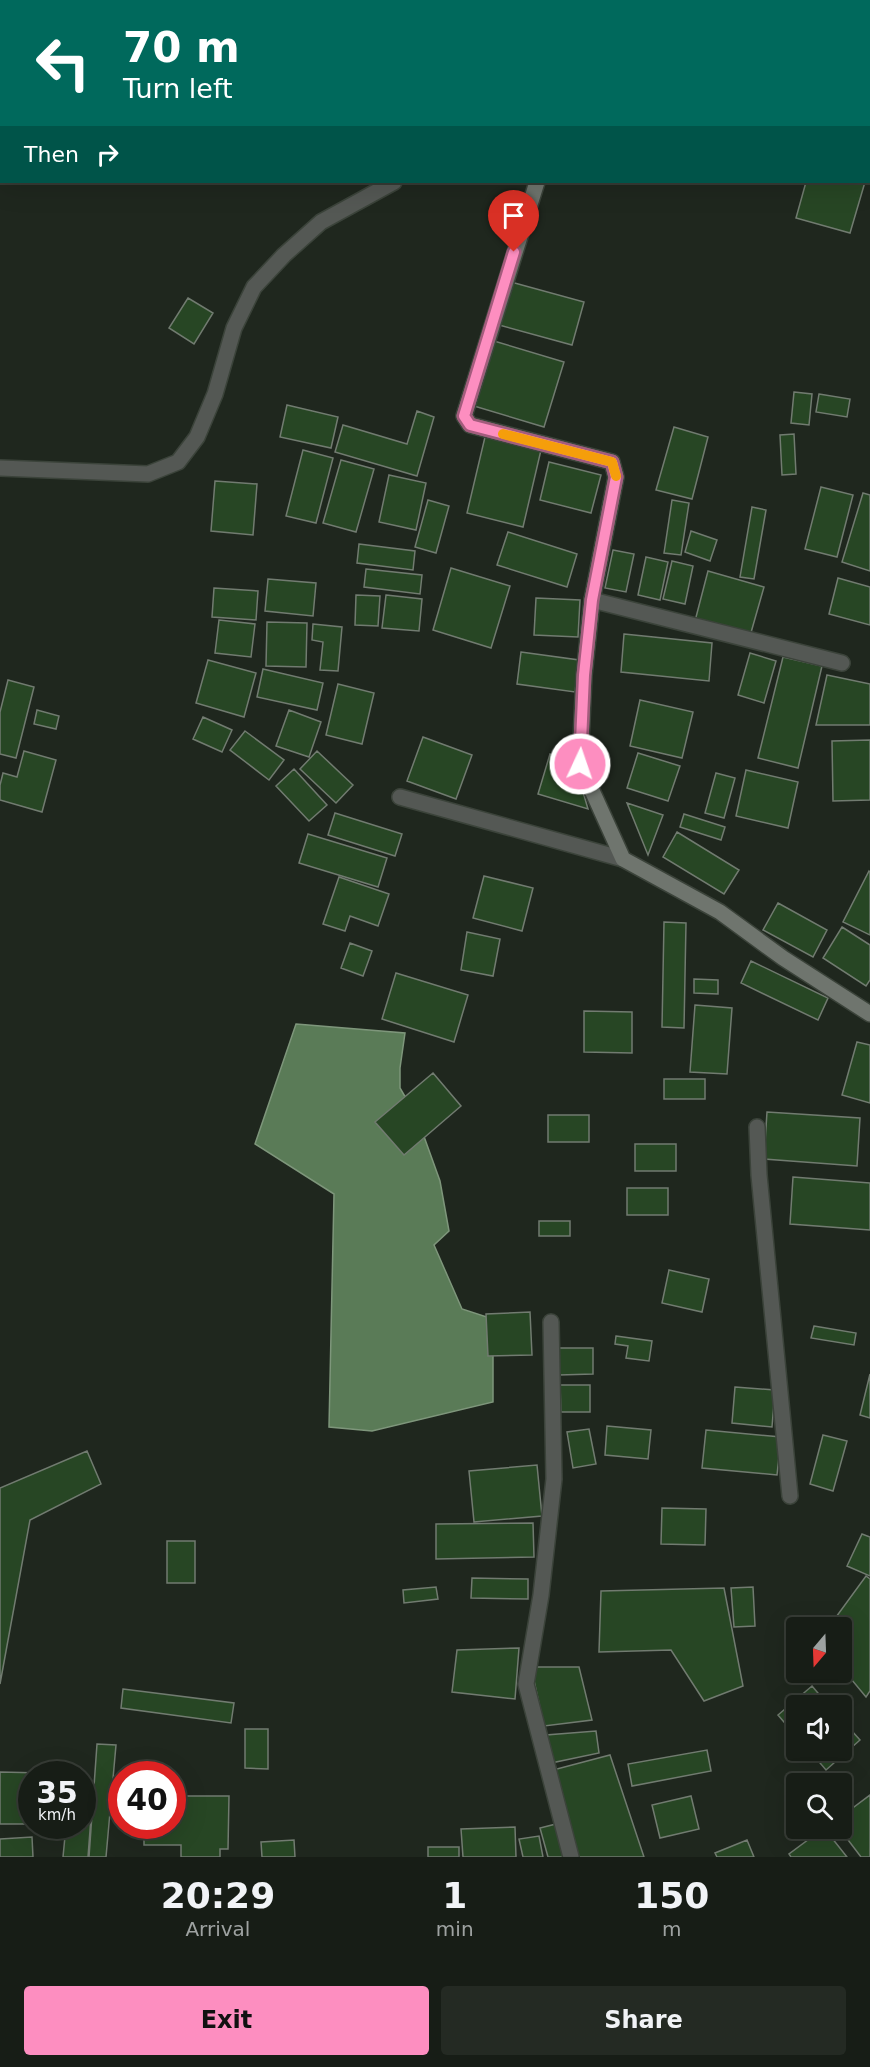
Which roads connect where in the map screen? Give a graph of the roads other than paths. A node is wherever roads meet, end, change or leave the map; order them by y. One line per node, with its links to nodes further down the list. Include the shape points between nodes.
1 (392, 183): 3 (street, via 321,222 254,287 234,328 197,437 178,462 148,474)
2 (537, 183): 4 (street, via 464,416 470,425 612,462 616,477)
3 (0, 468)
4 (592, 600): 5 (street); 7 (street, via 580,764)
5 (842, 663)
6 (400, 797): 7 (street)
7 (623, 859): 8 (street, via 720,912)
8 (870, 1014)
9 (758, 1127): 11 (street, via 759,1176)
10 (551, 1322): 12 (street, via 554,1479 526,1684)
11 (790, 1496)
12 (571, 1857)

